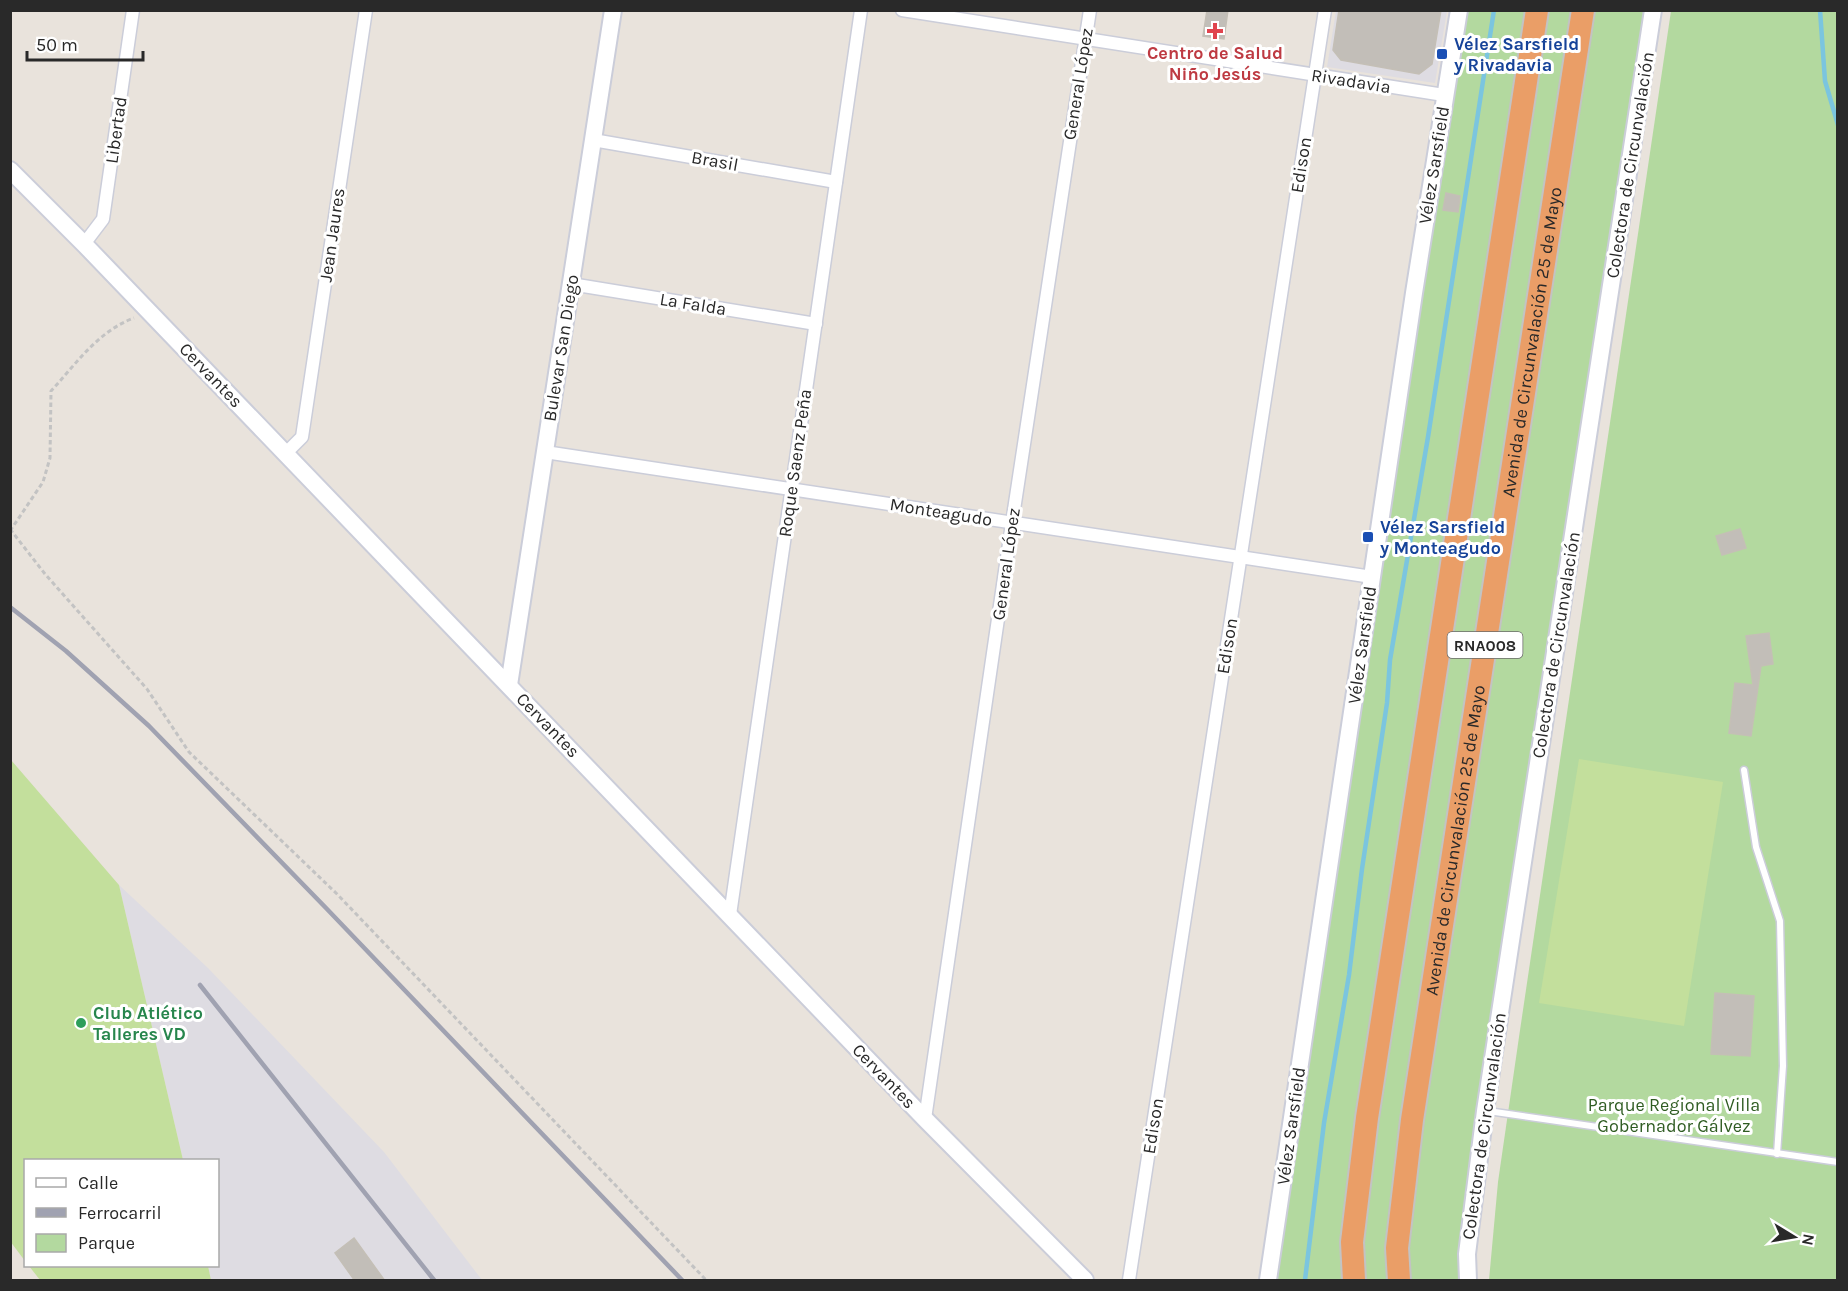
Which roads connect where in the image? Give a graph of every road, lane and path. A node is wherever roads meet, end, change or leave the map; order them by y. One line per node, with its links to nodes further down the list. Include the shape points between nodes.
1 (133, 10): 18 (street, Libertad, via 103,219)
2 (366, 10): 23 (street, Jean Jaures, via 302,436)
3 (613, 10): 15 (main road, Bulevar San Diego)
4 (861, 10): 17 (street, Roque Saenz Peña)
5 (902, 10): 12 (street, Rivadavia)
6 (1089, 10): 12 (street, General López)
7 (1325, 10): 13 (street, Edison)
8 (1459, 10): 14 (main road, Vélez Sarsfield)
9 (1537, 10): 40 (highway, RNA008, via 1367,1118 1353,1242)
10 (1583, 10): 41 (highway, Avenida de Circunvalación 25 de Mayo / RNA008, via 1412,1120 1397,1248)
11 (1653, 10): 32 (main road, Colectora de Circunvalación)
12 (1085, 39): 13 (street, Rivadavia); 25 (street, General López)
13 (1315, 75): 14 (street, Rivadavia); 27 (street, Edison)
14 (1444, 96): 28 (main road, Vélez Sarsfield)
15 (593, 140): 17 (street, Brasil); 19 (main road, Bulevar San Diego)
16 (10, 170): 18 (main road, Cervantes)
17 (836, 182): 21 (street, Roque Saenz Peña)
18 (84, 244): 20 (main road, Cervantes)
19 (571, 285): 21 (street, La Falda); 22 (main road, Bulevar San Diego)
20 (150, 312): 23 (main road, Cervantes); 26 (path, via 123,322 94,342 51,391 50,458 43,482)
21 (816, 324): 24 (street, Roque Saenz Peña)
22 (545, 452): 24 (street, Monteagudo); 29 (main road, Bulevar San Diego)
23 (286, 453): 29 (main road, Cervantes)
24 (792, 489): 25 (street, Monteagudo); 31 (street, Roque Saenz Peña)
25 (1012, 523): 27 (street, Monteagudo); 33 (street, General López)
26 (11, 530): 36 (path, via 147,688 189,752 337,894)
27 (1241, 558): 28 (street, Monteagudo); 38 (street, Edison)
28 (1372, 577): 39 (main road, Vélez Sarsfield)
29 (509, 685): 31 (main road, Cervantes)
30 (1744, 770): 34 (lane, via 1756,847 1780,921 1783,1066)
31 (730, 915): 33 (main road, Cervantes)
32 (1485, 1111): 34 (lane); 42 (main road, Colectora de Circunvalación, via 1467,1254)
33 (925, 1119): 37 (main road, Cervantes)
34 (1777, 1154): 35 (lane)
35 (1838, 1162)
36 (706, 1281)
37 (1085, 1281)
38 (1129, 1281)
39 (1268, 1281)
40 (1354, 1281)
41 (1399, 1281)
42 (1468, 1281)

